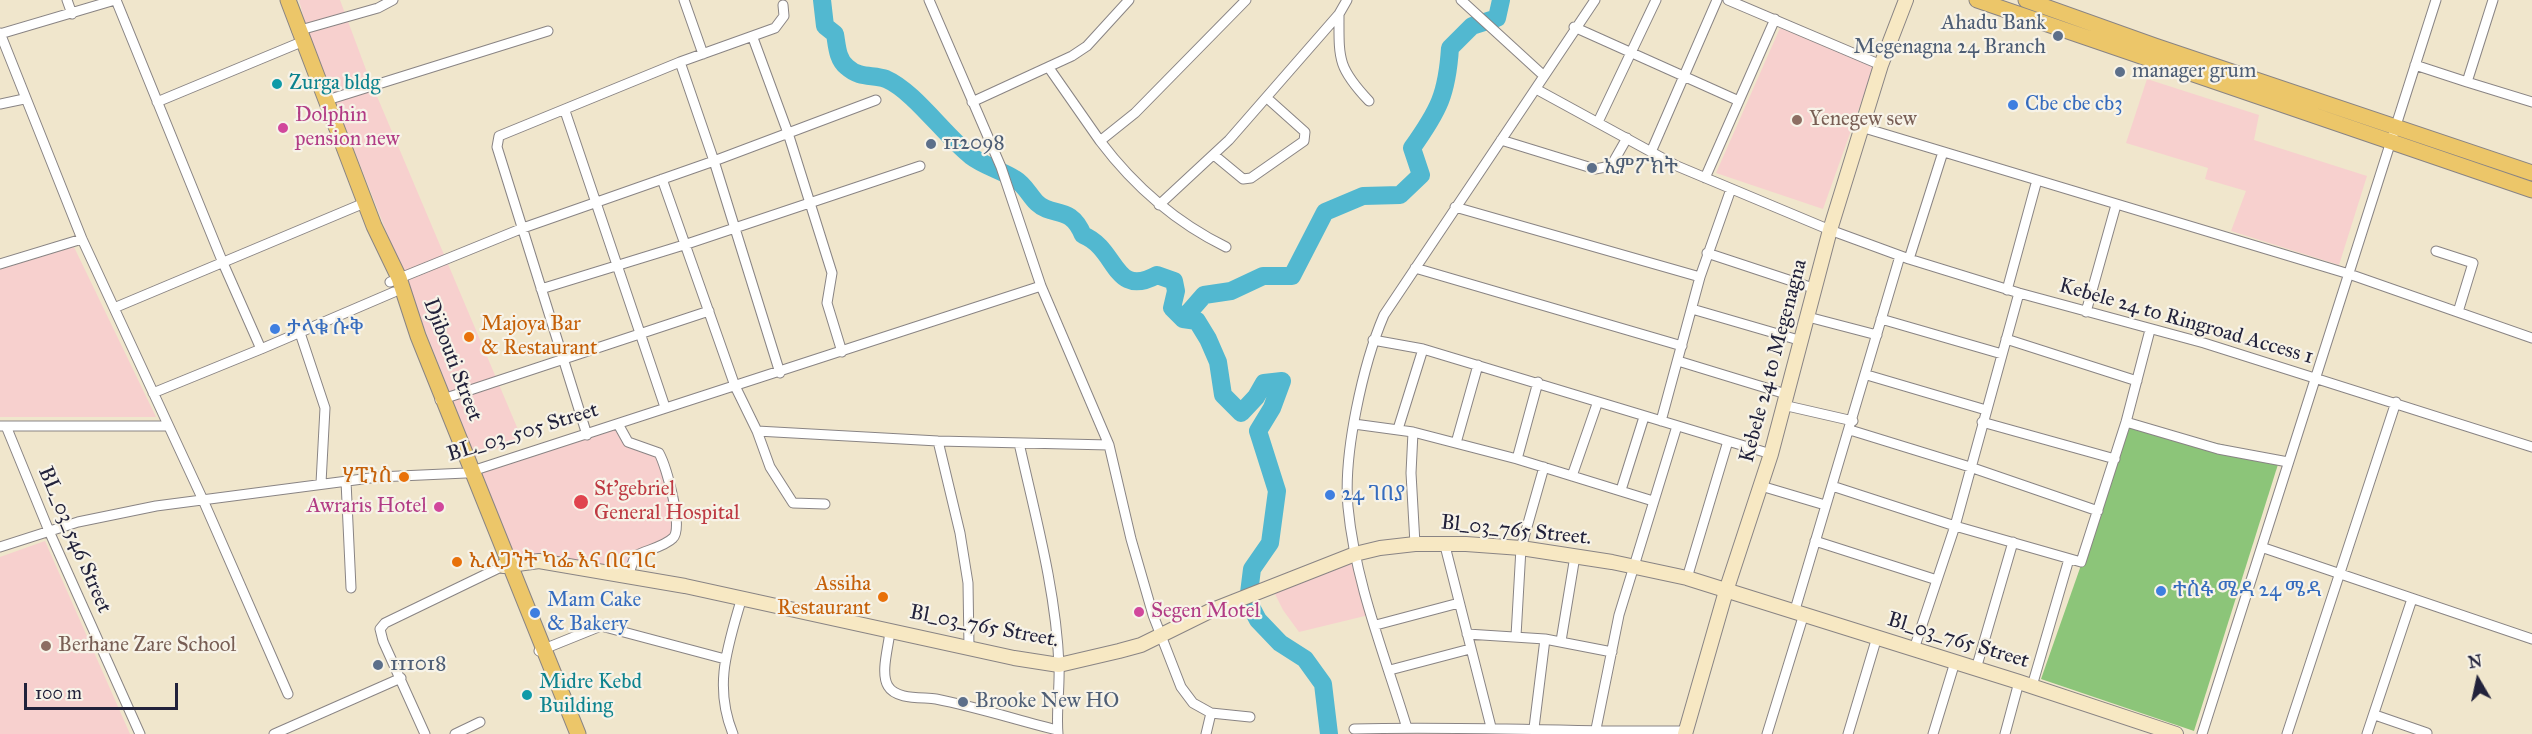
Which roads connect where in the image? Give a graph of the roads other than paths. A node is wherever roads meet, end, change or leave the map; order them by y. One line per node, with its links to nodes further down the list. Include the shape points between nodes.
1 (68, 0): 22 (street)
2 (116, 0): 22 (street); 46 (street)
3 (282, 0): 28 (main road, Djibouti Street)
4 (288, 0): 28 (main road, Djibouti Street)
5 (393, 0): 28 (street)
6 (684, 0): 31 (street)
7 (929, 0): 47 (street)
8 (1129, 0): 35 (street, via 1087,46)
9 (1246, 0): 57 (street, via 1135,113)
10 (1347, 0): 23 (street)
11 (1461, 0): 37 (street)
12 (1595, 0): 25 (street)
13 (1656, 0): 30 (street)
14 (1717, 0): 36 (street)
15 (1728, 0): 24 (street)
16 (1905, 0): 33 (street, Kebele 24 to Megenagna)
17 (1977, 0): 54 (main road)
18 (2026, 0): 54 (main road)
19 (2436, 0): 34 (street)
20 (2493, 0): 38 (street)
21 (783, 5): 29 (street, via 783,21)
22 (72, 14): 27 (street)
23 (1339, 14): 40 (street); 45 (street, via 1342,69)
24 (1775, 19): 33 (street); 43 (street)
25 (1574, 27): 30 (street); 37 (street)
26 (548, 32): 44 (street)
27 (0, 33): 41 (street)
28 (298, 35): 44 (main road, Djibouti Street); 46 (street)
29 (753, 38): 31 (street); 53 (street)
30 (1630, 52): 36 (street); 51 (street)
31 (703, 54): 32 (street)
32 (680, 62): 50 (street); 61 (street)
33 (1881, 65): 52 (street, Kebele 24 to Megenagna)
34 (2415, 65): 38 (street); 54 (street)
35 (1049, 68): 47 (street); 57 (street)
36 (1684, 75): 43 (street); 58 (street)
37 (1544, 76): 39 (street)
38 (2467, 82): 48 (street)
39 (1536, 89): 51 (street, Kebele 24 to Ringroad Access 1); 56 (street)
40 (1267, 98): 60 (street); 60 (street, via 1305,132 1304,141 1251,178 1243,179)
41 (24, 99): 49 (street); 78 (street)
42 (876, 100): 53 (street)
43 (1739, 100): 64 (street)
44 (324, 101): 71 (main road, Djibouti Street); 90 (main road, Djibouti Street)
45 (1369, 101)
46 (157, 102): 84 (street)
47 (972, 102): 91 (street, via 1010,190)
48 (2532, 102)
49 (0, 104)
50 (565, 111): 69 (street); 76 (street, via 503,134 496,141)
51 (1598, 122): 55 (street, Kebele 24 to Ringroad Access 1)
52 (1861, 127): 59 (street); 77 (street, Kebele 24 to Megenagna)
53 (788, 133): 61 (street); 70 (street)
54 (2393, 133): 63 (main road); 68 (main road); 88 (street)
55 (1627, 138): 56 (street, via 1611,166 1595,170); 58 (street, Kebele 24 to Ringroad Access 1)
56 (1501, 140): 74 (street)
57 (1100, 141): 72 (street, via 1124,174)
58 (1651, 152): 64 (street, Kebele 24 to Ringroad Access 1)
59 (1943, 152): 66 (street); 83 (street)
60 (1214, 155): 72 (street)
61 (714, 161): 65 (street); 75 (street)
62 (920, 166): 70 (street)
63 (2532, 173)
64 (1705, 178): 67 (street, Kebele 24 to Ringroad Access 1)
65 (662, 179): 69 (street); 79 (street)
66 (2037, 180): 73 (street); 94 (street)
67 (1731, 189): 77 (street, Kebele 24 to Ringroad Access 1); 82 (street)
68 (2532, 190)
69 (595, 201): 76 (street); 86 (street)
70 (811, 202): 75 (street); 114 (street, via 832,273 827,303)
71 (362, 204): 84 (street); 90 (main road, Djibouti Street)
72 (1159, 205): 80 (street)
73 (2116, 205): 88 (street); 99 (street)
74 (1455, 207): 87 (street); 89 (street)
75 (736, 227): 79 (street); 119 (street)
76 (523, 228): 90 (street); 92 (street)
77 (1830, 230): 83 (street, Kebele 24 to Ringroad Access 1); 93 (street, Kebele 24 to Megenagna)
78 (82, 239): 85 (street); 96 (street)
79 (687, 244): 86 (street); 98 (street)
80 (1226, 247)
81 (2436, 251): 100 (street, via 2474,263)
82 (1707, 253): 89 (street); 93 (street)
83 (1905, 258): 94 (street, Kebele 24 to Ringroad Access 1); 102 (street)
84 (223, 263): 96 (street); 112 (street)
85 (0, 264)
86 (615, 266): 92 (street); 105 (street)
87 (1415, 268): 109 (street, via 1384,315); 111 (street)
88 (2349, 274): 100 (street); 121 (street)
89 (1700, 277): 97 (street)
90 (394, 284): 104 (street); 127 (main road, Djibouti Street)
91 (1041, 286): 114 (street, BL_03_505 Street); 150 (street)
92 (541, 289): 116 (street)
93 (1816, 289): 101 (street, Kebele 24 to Megenagna)
94 (2007, 290): 95 (street, Kebele 24 to Ringroad Access 1)
95 (2019, 293): 99 (street, Kebele 24 to Ringroad Access 1); 108 (street)
96 (114, 308): 125 (street)
97 (1692, 309): 110 (street); 111 (street)
98 (708, 311): 105 (street); 124 (street)
99 (2086, 312): 103 (street, Kebele 24 to Ringroad Access 1)
100 (2457, 312): 107 (street)
101 (1808, 317): 106 (street); 110 (street, Kebele 24 to Megenagna)
102 (1881, 319): 106 (street); 115 (street)
103 (2150, 330): 121 (street, Kebele 24 to Ringroad Access 1); 122 (street)
104 (300, 333): 112 (street); 161 (street, via 325,408)
105 (639, 334): 116 (street); 130 (street)
106 (1877, 335): 120 (street)
107 (2532, 338)
108 (2006, 339): 115 (street); 122 (street)
109 (1373, 340): 113 (street); 137 (street)
110 (1802, 340): 126 (street, Kebele 24 to Megenagna)
111 (1682, 346): 117 (street)
112 (261, 349): 125 (street)
113 (1423, 349): 118 (street); 142 (street)
114 (842, 352): 119 (street, BL_03_505 Street)
115 (2002, 354): 131 (street)
116 (562, 358): 127 (street); 145 (street)
117 (1678, 361): 126 (street); 133 (street)
118 (1478, 365): 123 (street); 149 (street)
119 (780, 373): 124 (street, BL_03_505 Street)
120 (1867, 375): 131 (street); 141 (street)
121 (2316, 377): 128 (street, Kebele 24 to Ringroad Access 1); 155 (street)
122 (2136, 381): 135 (street)
123 (1538, 382): 129 (street); 153 (street)
124 (735, 386): 130 (street, BL_03_505 Street); 143 (street)
125 (153, 393): 139 (street)
126 (1785, 399): 141 (street); 152 (street, Kebele 24 to Megenagna)
127 (441, 400): 158 (main road, Djibouti Street)
128 (2396, 402): 151 (street, Kebele 24 to Ringroad Access 1); 184 (street)
129 (1597, 404): 132 (street); 159 (street)
130 (665, 407): 136 (street, BL_03_505 Street)
131 (1986, 410): 134 (street)
132 (1644, 417): 133 (street); 164 (street)
133 (1661, 421): 140 (street)
134 (1982, 422): 154 (street); 157 (street)
135 (2126, 422): 154 (street); 155 (street, via 2218,449)
136 (618, 424): 145 (street, BL_03_505 Street); 185 (street, via 628,442 659,453 665,464 678,528 672,539 635,556)
137 (1354, 424): 142 (street); 179 (street, via 1347,506)
138 (3, 426): 139 (street); 171 (street, BL_03_546 Street)
139 (168, 426): 165 (street)
140 (1677, 426): 147 (street); 166 (street)
141 (1852, 426): 157 (street); 163 (street)
142 (1398, 429): 144 (street)
143 (757, 430): 146 (street); 167 (street, via 770,468 793,503)
144 (1413, 432): 149 (street); 175 (street)
145 (587, 435): 158 (street, BL_03_505 Street)
146 (938, 441): 148 (street); 203 (street, via 968,583)
147 (1728, 441): 152 (street); 186 (street)
148 (1019, 442): 150 (street); 210 (street, via 1041,541)
149 (1456, 443): 153 (street)
150 (1109, 445): 197 (street, via 1131,539)
151 (2532, 447)
152 (1771, 454): 162 (street, Kebele 24 to Megenagna)
153 (1517, 459): 156 (street)
154 (2115, 459): 169 (street)
155 (2288, 462): 178 (street)
156 (1544, 467): 159 (street); 177 (street)
157 (1970, 467): 169 (street); 170 (street)
158 (469, 472): 160 (street, BL_03_505 Street); 182 (main road, Djibouti Street)
159 (1572, 476): 164 (street)
160 (346, 481): 161 (street, BL_03_505 Street); 188 (street)
161 (321, 483): 165 (street, BL_03_505 Street)
162 (1761, 486): 168 (street); 189 (street, Kebele 24 to Megenagna)
163 (1832, 486): 168 (street); 170 (street)
164 (1621, 490): 166 (street)
165 (203, 500): 171 (street, BL_03_505 Street, via 110,514); 215 (street)
166 (1653, 501): 183 (street)
167 (825, 504)
168 (1825, 505): 172 (street)
169 (2098, 511): 181 (street, via 2082,559)
170 (1955, 526): 174 (street); 187 (street)
171 (49, 531): 176 (street, BL_03_505 Street); 231 (street, BL_03_546 Street)
172 (1815, 541): 187 (street); 193 (street)
173 (1444, 542): 175 (street, Bl_03_765 Street.); 177 (street, Bl_03_765 Street.); 192 (street)
174 (2013, 542): 181 (street); 211 (street)
175 (1415, 544): 179 (street, Bl_03_765 Street.)
176 (0, 547)
177 (1521, 548): 180 (street, Bl_03_765 Street.); 198 (street)
178 (2264, 548): 184 (street); 244 (street)
179 (1355, 554): 194 (street); 197 (street, Bl_03_765 Street., via 1210,611)
180 (1575, 556): 183 (street, Bl_03_765 Street.); 202 (street)
181 (2069, 559): 214 (street)
182 (506, 565): 185 (street, Bl_03_765 Street., via 539,561); 206 (main road, Djibouti Street); 213 (street, via 385,623 380,629 383,641)
183 (1634, 567): 186 (street, Bl_03_765 Street.); 207 (street)
184 (2340, 574): 191 (street); 245 (street)
185 (628, 576): 190 (street, Bl_03_765 Street.)
186 (1687, 578): 189 (street, Bl_03_765 Street.)
187 (1937, 580): 205 (street)
188 (351, 588)
189 (1726, 591): 193 (street, Bl_03_765 Street); 229 (street, Kebele 24 to Megenagna)
190 (742, 597): 195 (street, Bl_03_765 Street.); 208 (street)
191 (2412, 598): 200 (street); 217 (street)
192 (1459, 603): 194 (street); 196 (street)
193 (1799, 615): 199 (street, Bl_03_765 Street); 239 (street)
194 (1376, 625): 212 (street)
195 (890, 631): 203 (street, Bl_03_765 Street.); 227 (street, via 886,676 893,690)
196 (1467, 634): 198 (street); 204 (street)
197 (1162, 636): 210 (street, Bl_03_765 Street., via 1142,645); 216 (street, via 1181,687 1193,703)
198 (1516, 636): 201 (street)
199 (1876, 638): 205 (street, Bl_03_765 Street); 240 (street)
200 (2532, 638)
201 (1545, 639): 202 (street); 222 (street)
202 (1560, 642): 207 (street)
203 (969, 648): 210 (street, Bl_03_765 Street.)
204 (1470, 649): 212 (street); 220 (street)
205 (1914, 649): 209 (street, Bl_03_765 Street)
206 (540, 650): 208 (street, via 601,626); 235 (main road, Djibouti Street); 236 (main road, Djibouti Street)
207 (1612, 652): 228 (street)
208 (725, 659): 237 (street, via 722,698)
209 (1955, 663): 211 (street, Bl_03_765 Street); 241 (street)
210 (1059, 665): 227 (street)
211 (1976, 669): 214 (street, Bl_03_765 Street)
212 (1390, 670): 221 (street)
213 (401, 678): 226 (street); 233 (street)
214 (2026, 684): 242 (street); 243 (street, Bl_03_765 Street)
215 (288, 694)
216 (1211, 713): 218 (street); 238 (street)
217 (2375, 715): 230 (street); 246 (street)
218 (1250, 717)
219 (480, 722): 234 (street)
220 (1491, 727): 224 (street); 225 (street)
221 (1407, 728): 223 (street); 224 (street)
222 (1534, 728): 225 (street); 228 (street)
223 (1354, 729)
224 (1425, 730)
225 (1508, 730)
226 (287, 731): 232 (street)
227 (1058, 732)
228 (1595, 733): 229 (street)
229 (1685, 733)
230 (2427, 733)
231 (140, 734)
232 (274, 734)
233 (425, 734)
234 (454, 734)
235 (572, 734)
236 (578, 734)
237 (733, 734)
238 (1206, 734)
239 (1767, 734)
240 (1848, 734)
241 (1934, 734)
242 (2005, 734)
243 (2176, 734)
244 (2202, 734)
245 (2287, 734)
246 (2367, 734)

